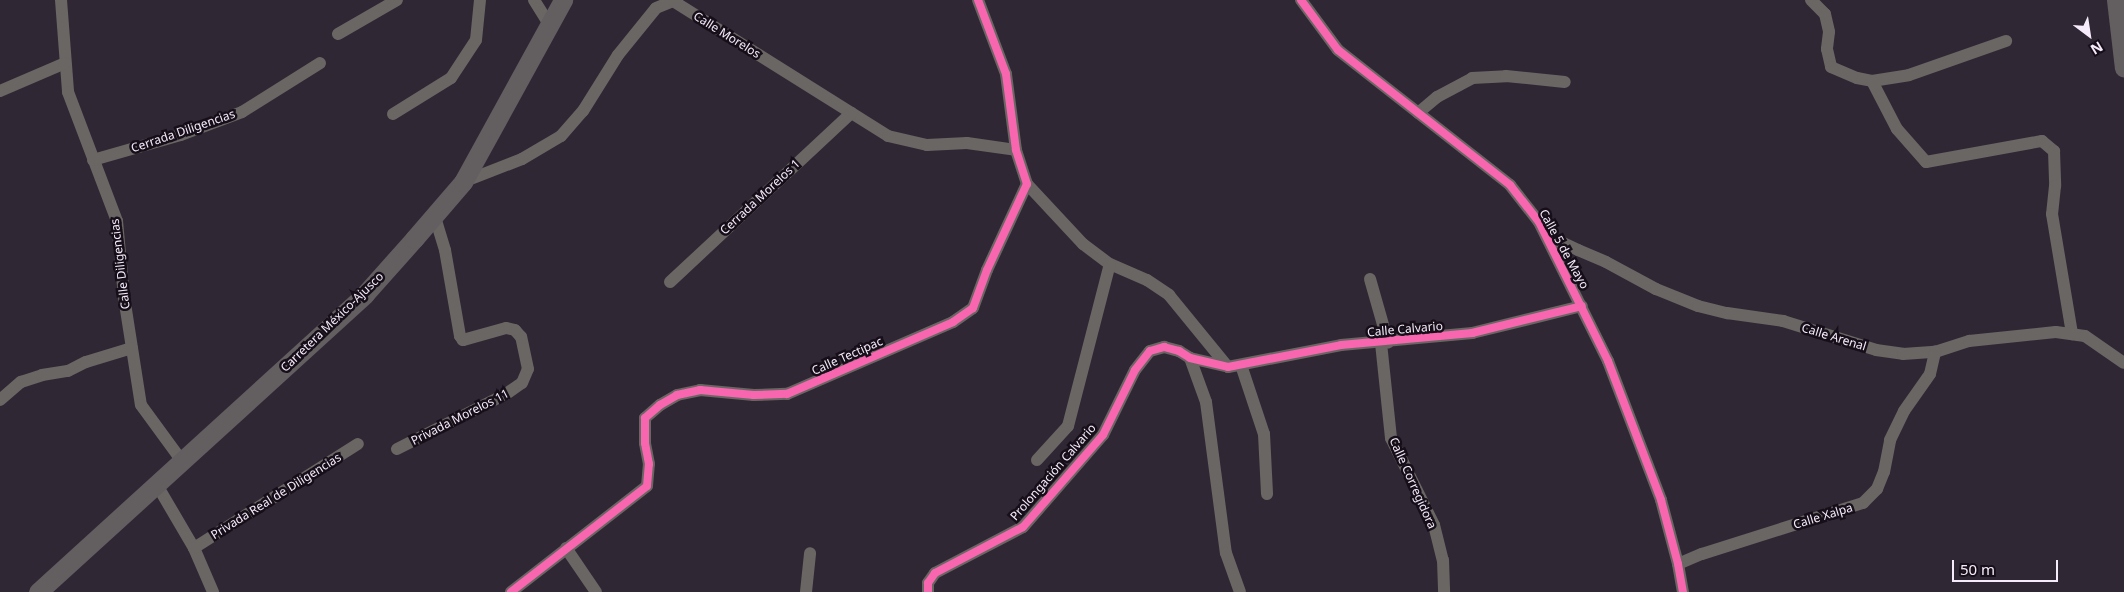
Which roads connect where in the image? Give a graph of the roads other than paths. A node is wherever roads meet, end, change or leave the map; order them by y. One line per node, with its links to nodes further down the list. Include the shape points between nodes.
1 (61, 0): 15 (street, Calle Diligencias)
2 (397, 0): 13 (street)
3 (480, 0): 23 (street, via 476,40 451,78)
4 (534, 0): 11 (street)
5 (563, 0): 11 (main road, Carretera México-Ajusco)
6 (978, 0): 24 (street, via 1006,74)
7 (1301, 0): 22 (street, Calle 5 de Mayo, via 1338,50)
8 (1811, 0): 18 (street, via 1824,14 1829,32 1827,49 1831,68)
9 (2116, 0): 12 (main road)
10 (666, 2): 21 (street, Calle Morelos, via 673,1); 26 (street, Calle Morelos, via 656,8 618,55 583,111 561,136 522,158)
11 (549, 24): 26 (main road, Carretera México-Ajusco)
12 (2122, 31): 17 (main road)
13 (338, 34)
14 (2006, 41): 18 (street, via 1909,75)
15 (65, 63): 20 (street); 25 (street, Calle Diligencias, via 68,92)
16 (320, 63): 25 (street, Cerrada Diligencias, via 242,112 181,135)
17 (2124, 68)
18 (1872, 81): 34 (street, via 1897,129 1926,162 2042,141 2054,152 2052,214)
19 (1565, 82): 22 (street, via 1506,76 1472,78 1437,97)
20 (0, 91)
21 (851, 112): 24 (street, Calle Morelos, via 888,136 927,144 967,143); 32 (street, Cerrada Morelos 1)
22 (1418, 113): 29 (street, Calle 5 de Mayo, via 1510,185)
23 (393, 114)
24 (1016, 150): 27 (street)
25 (93, 160): 36 (street, Calle Diligencias, via 117,220)
26 (463, 182): 28 (main road, Carretera México-Ajusco)
27 (1027, 184): 30 (street, via 1083,244); 49 (street, Calle Tectipac, via 973,308 964,316 787,394 754,395 700,390 677,395 645,418 649,464 647,486)
28 (434, 215): 43 (street, Privada Morelos 11, via 445,250 460,336 463,340 506,328 516,330 521,337 528,369 522,383 506,394); 45 (main road, Carretera México-Ajusco, via 365,294)
29 (1550, 242): 33 (street, Calle 5 de Mayo); 37 (street, Calle Arenal, via 1563,243 1656,290 1698,306 1783,321 1876,350 1903,354)
30 (1110, 264): 40 (street, via 1147,280 1169,295); 44 (street, via 1068,426)
31 (1370, 279): 35 (street, Calle Corregidora)
32 (670, 282)
33 (1582, 306): 35 (street, Calle Calvario, via 1472,333); 51 (street, Calle 5 de Mayo, via 1608,361 1661,500)
34 (2072, 334): 37 (street, Calle Arenal, via 2056,332 1969,341); 39 (street, Calle Arenal, via 2085,336)
35 (1384, 342): 40 (street, Calle Calvario, via 1341,345); 59 (street, Calle Corregidora, via 1391,438 1434,525 1443,560)
36 (132, 348): 41 (street, via 68,371 21,382); 45 (street, Calle Diligencias, via 141,406)
37 (1935, 352): 51 (street, Calle Xalpa, via 1930,374 1904,411 1890,440 1877,489 1863,503)
38 (1190, 358): 40 (street, Prolongación Calvario); 57 (street, Prolongación Calvario, via 1164,347 1150,351 1135,370 1102,436 1023,527 935,573 928,583); 58 (street, via 1206,402 1226,553)
39 (2124, 363)
40 (1234, 366): 47 (street, via 1264,434)
41 (0, 400)
42 (358, 444): 48 (street, Privada Real de Diligencias)
43 (397, 449)
44 (1037, 460)
45 (182, 462): 46 (main road, Carretera México-Ajusco)
46 (158, 485): 48 (street); 52 (main road, Carretera México-Ajusco)
47 (1267, 494)
48 (194, 548): 53 (street)
49 (566, 548): 54 (street, Calle Tectipac); 55 (street)
50 (810, 553): 56 (street)
51 (1678, 564): 60 (street, Calle 5 de Mayo)
52 (38, 592)
53 (214, 592)
54 (511, 592)
55 (596, 592)
56 (806, 592)
57 (928, 592)
58 (1240, 592)
59 (1444, 592)
60 (1683, 592)

